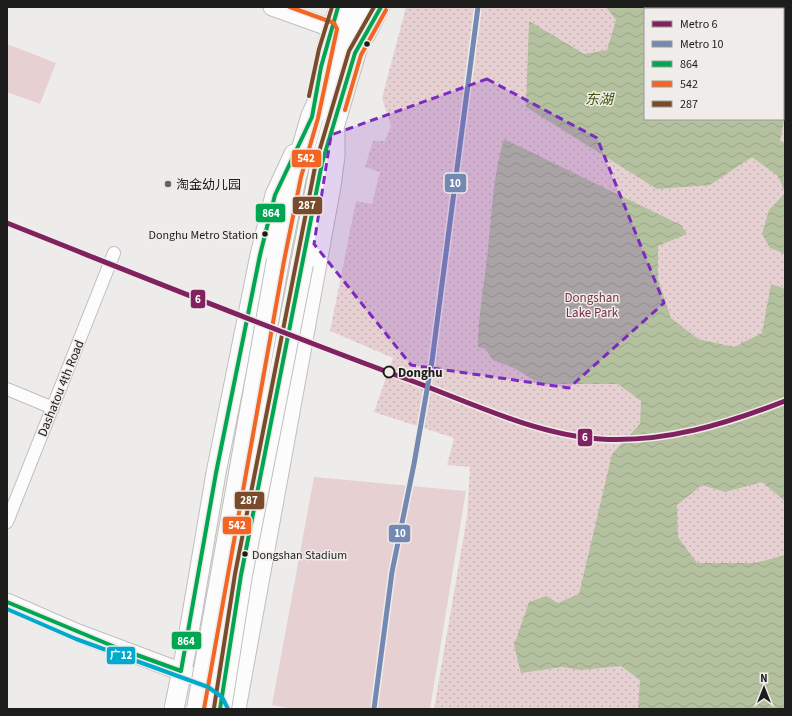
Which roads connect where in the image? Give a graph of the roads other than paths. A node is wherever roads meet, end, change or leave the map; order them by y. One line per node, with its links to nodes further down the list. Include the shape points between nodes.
1 (272, 7): 6 (main road)
2 (338, 7): 6 (main road)
3 (353, 7): 8 (highway, via 331,76)
4 (368, 7): 7 (highway)
5 (381, 7): 7 (main road)
6 (331, 28): 8 (main road)
7 (355, 53): 9 (highway)
8 (312, 117): 15 (main road, via 275,195 260,256 216,473); 19 (highway, bridge, via 295,176 278,260)
9 (335, 120): 16 (main road, via 335,156 331,186); 20 (highway, bridge, via 322,163 241,575)
10 (114, 253): 12 (street, Dashatou 4th Road)
11 (7, 390): 12 (street)
12 (53, 408): 13 (street, Dashatou 4th Road)
13 (7, 522)
14 (7, 602): 17 (main road, via 78,633)
15 (186, 650): 16 (main road, via 192,660 210,669 228,672); 17 (main road)
16 (243, 669): 21 (main road)
17 (181, 671): 18 (main road); 21 (main road, via 212,682 225,691)
18 (174, 709)
19 (198, 709)
20 (220, 709)
21 (235, 709)

